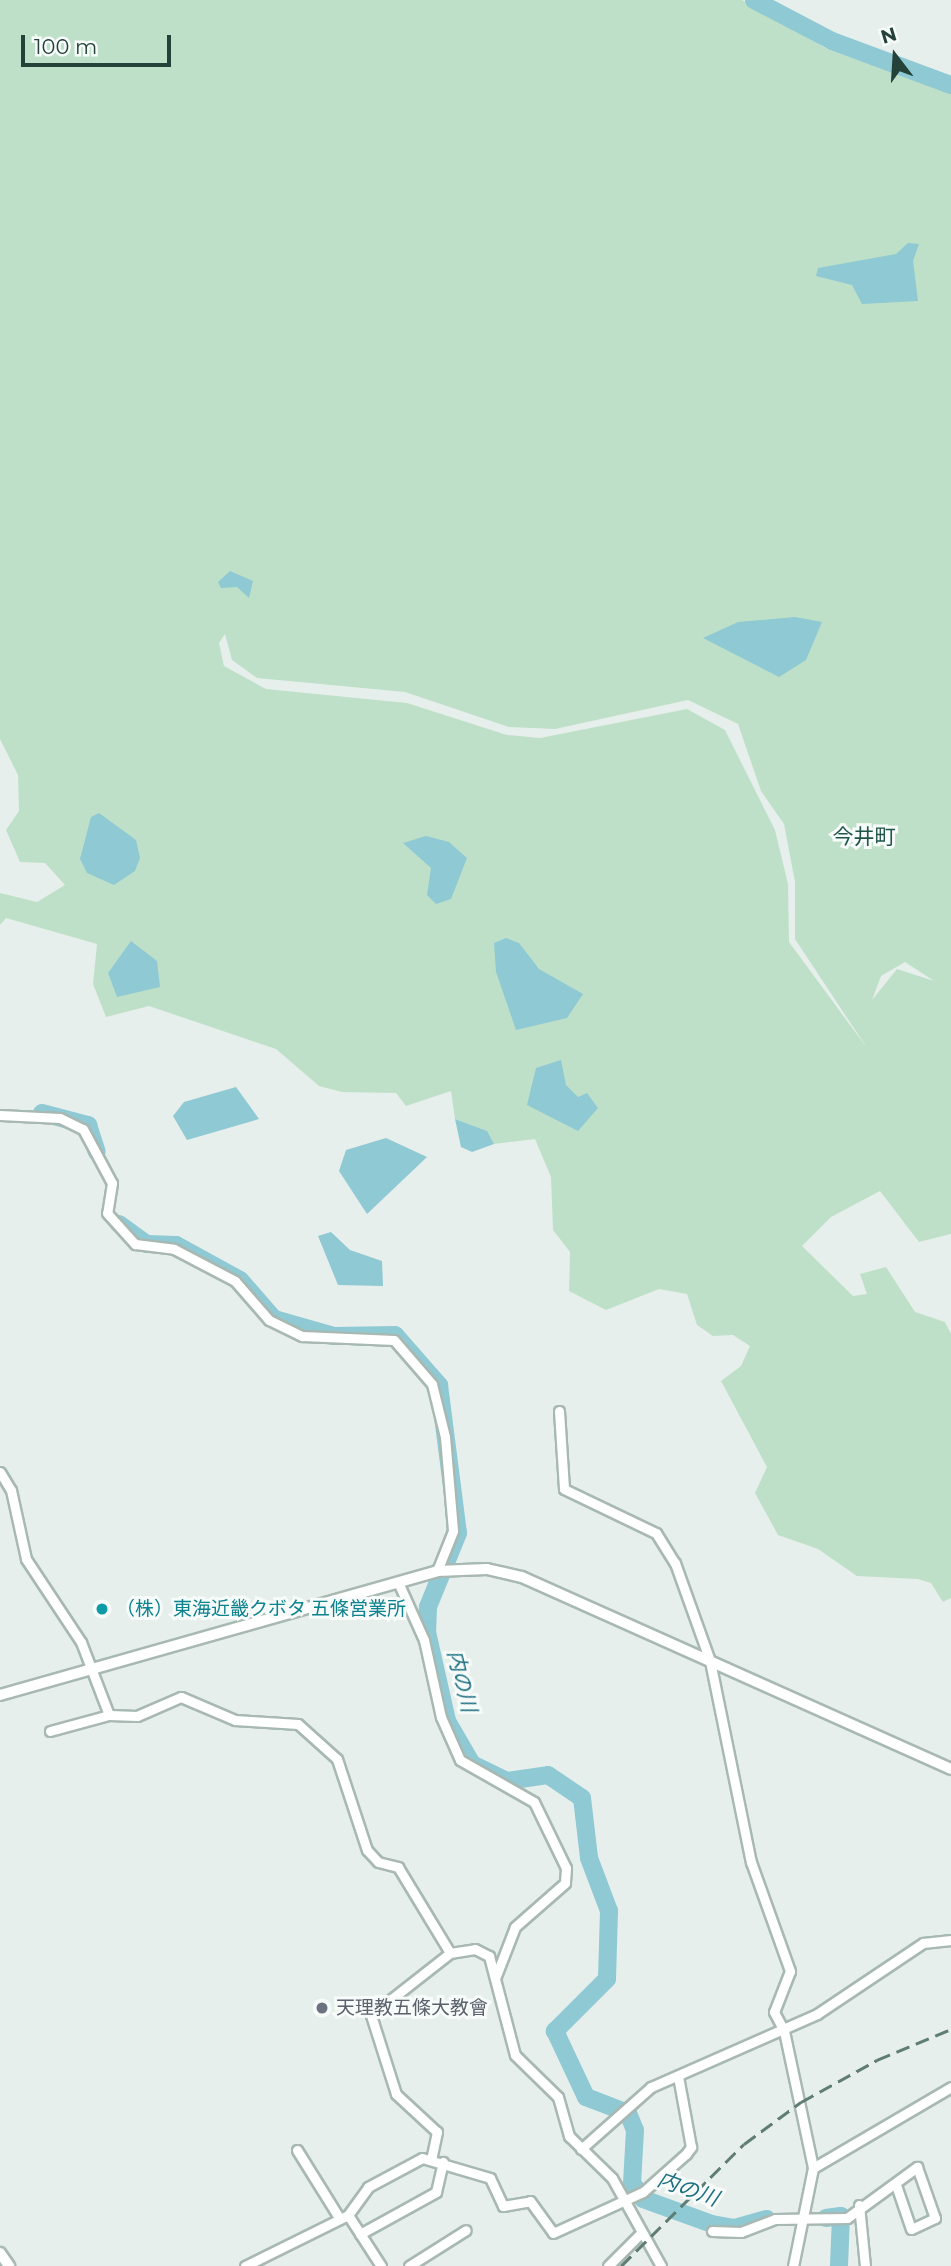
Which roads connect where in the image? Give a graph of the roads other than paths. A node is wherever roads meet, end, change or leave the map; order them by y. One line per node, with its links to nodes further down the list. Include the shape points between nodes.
1 (0, 1115): 4 (street, via 60,1118 83,1129 112,1183 107,1213 135,1244 174,1249 235,1281 269,1320 302,1336 394,1340 432,1384 445,1437 453,1531)
2 (559, 1411): 6 (street, via 564,1489 656,1533 675,1563)
3 (0, 1472): 7 (street, via 11,1490 26,1559)
4 (437, 1571): 5 (street); 6 (street, via 522,1577)
5 (398, 1582): 7 (street); 14 (street, via 424,1640 441,1717 460,1760 534,1802 566,1868 565,1883 515,1927)
6 (710, 1661): 11 (street); 15 (street, via 751,1862 790,1972 774,2012)
7 (92, 1668): 8 (street); 9 (street)
8 (0, 1695)
9 (109, 1715): 10 (street); 13 (street, via 137,1716 181,1697 235,1720 298,1724 337,1759 367,1850 378,1862 398,1867)
10 (50, 1731)
11 (951, 1769)
12 (951, 1940): 15 (street, via 923,1943)
13 (450, 1953): 14 (street, via 482,1951); 20 (street, via 371,2015 396,2094 437,2132)
14 (496, 1976): 18 (street, via 506,2037 558,2097 569,2136)
15 (784, 2031): 16 (street); 22 (street)
16 (678, 2076): 18 (street, via 622,2108); 24 (street, via 691,2147 638,2193)
17 (950, 2091): 22 (street)
18 (581, 2149): 24 (street, via 612,2178)
19 (297, 2151): 26 (street)
20 (431, 2160): 21 (street); 26 (street, via 368,2187)
21 (443, 2162): 24 (street, via 490,2178 503,2206 530,2201 553,2233); 30 (street, via 436,2192)
22 (813, 2168): 27 (street)
23 (896, 2185): 23 (street, via 911,2229 935,2218 916,2167); 25 (street)
24 (621, 2200): 31 (street)
25 (859, 2206): 27 (street, via 847,2218); 40 (street)
26 (344, 2217): 30 (street); 33 (street)
27 (807, 2222): 29 (street, via 775,2219 741,2232); 39 (street)
28 (466, 2230): 36 (street)
29 (712, 2231)
30 (360, 2234): 35 (street)
31 (640, 2234): 37 (street); 38 (street)
32 (0, 2253): 34 (street)
33 (250, 2265)
34 (9, 2266)
35 (381, 2266)
36 (409, 2266)
37 (608, 2266)
38 (661, 2266)
39 (793, 2266)
40 (865, 2266)

